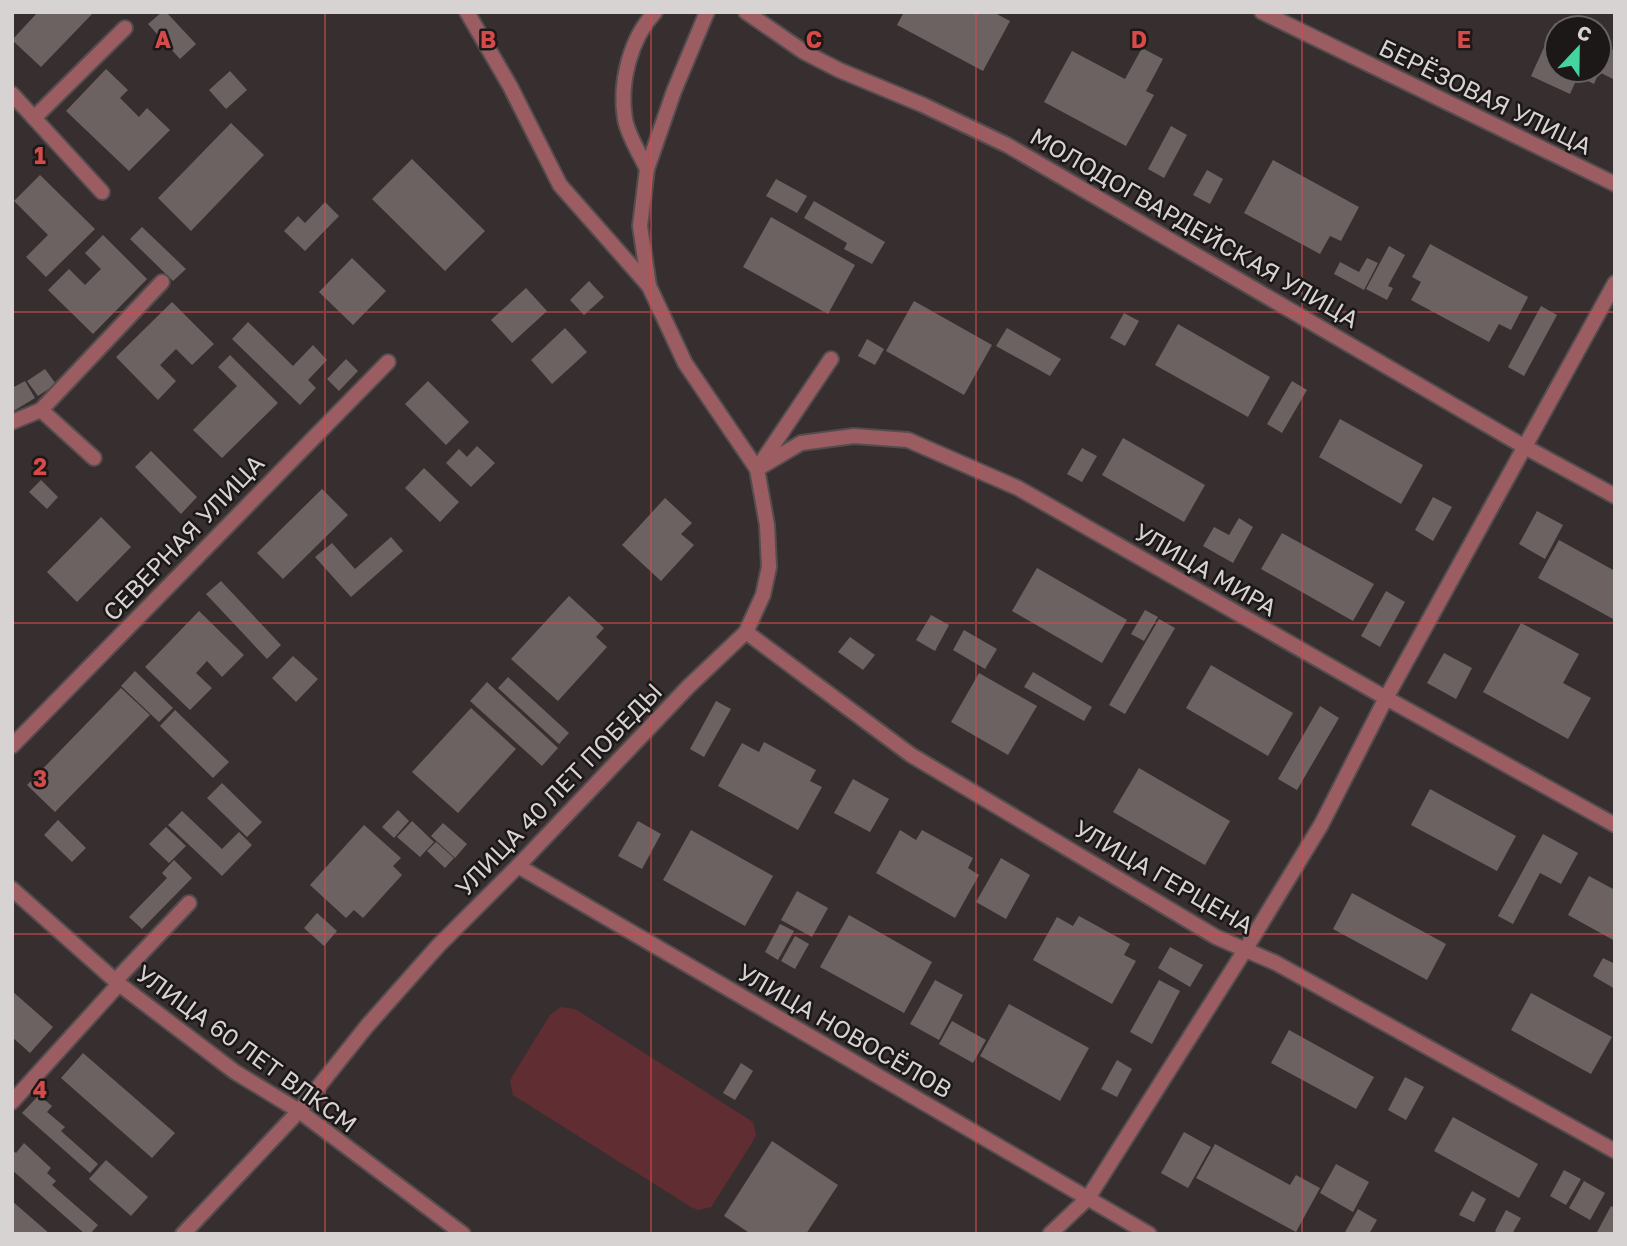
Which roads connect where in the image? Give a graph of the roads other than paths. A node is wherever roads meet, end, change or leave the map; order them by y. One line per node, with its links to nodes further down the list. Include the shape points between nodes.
1 (467, 12): 14 (street, via 560,185)
2 (655, 12): 9 (street, via 644,24 624,78 625,121)
3 (707, 12): 9 (street)
4 (746, 12): 19 (street, МОЛОДОГВАРДЕЙСКАЯ УЛИЦА, via 839,70 1007,145)
5 (1262, 12): 10 (street, БЕРЁЗОВАЯ УЛИЦА)
6 (125, 28): 8 (street)
7 (12, 94): 8 (street)
8 (34, 118): 11 (street)
9 (647, 169): 14 (street, via 640,226)
10 (1615, 184)
11 (102, 192)
12 (162, 282): 17 (street)
13 (1615, 283): 19 (street)
14 (649, 286): 21 (street, via 685,363)
15 (831, 359): 21 (street)
16 (388, 362): 25 (street, СЕВЕРНАЯ УЛИЦА)
17 (41, 410): 18 (street); 20 (street)
18 (12, 422)
19 (1525, 447): 22 (street, МОЛОДОГВАРДЕЙСКАЯ УЛИЦА); 24 (street)
20 (94, 458)
21 (757, 470): 23 (street, УЛИЦА 40 ЛЕТ ПОБЕДЫ, via 769,567 764,595); 24 (street, УЛИЦА МИРА, via 801,443 854,436 908,440 1017,488)
22 (1615, 496)
23 (746, 632): 27 (street, УЛИЦА 40 ЛЕТ ПОБЕДЫ); 30 (street, УЛИЦА ГЕРЦЕНА, via 911,755)
24 (1386, 698): 26 (street, УЛИЦА МИРА); 30 (street, via 1321,825)
25 (12, 746)
26 (1615, 825)
27 (518, 866): 33 (street, УЛИЦА 40 ЛЕТ ПОБЕДЫ, via 438,946); 35 (street, УЛИЦА НОВОСЁЛОВ)
28 (12, 889): 31 (street, УЛИЦА 60 ЛЕТ ВЛКСМ)
29 (189, 903): 31 (street)
30 (1245, 950): 34 (street, УЛИЦА ГЕРЦЕНА); 35 (street)
31 (117, 982): 32 (street); 33 (street, УЛИЦА 60 ЛЕТ ВЛКСМ, via 235,1072)
32 (12, 1102)
33 (299, 1111): 36 (street, УЛИЦА 40 ЛЕТ ПОБЕДЫ); 37 (street, УЛИЦА 60 ЛЕТ ВЛКСМ)
34 (1615, 1151)
35 (1088, 1198): 38 (street); 39 (street, УЛИЦА НОВОСЁЛОВ)
36 (183, 1234)
37 (463, 1234)
38 (1050, 1234)
39 (1149, 1234)

